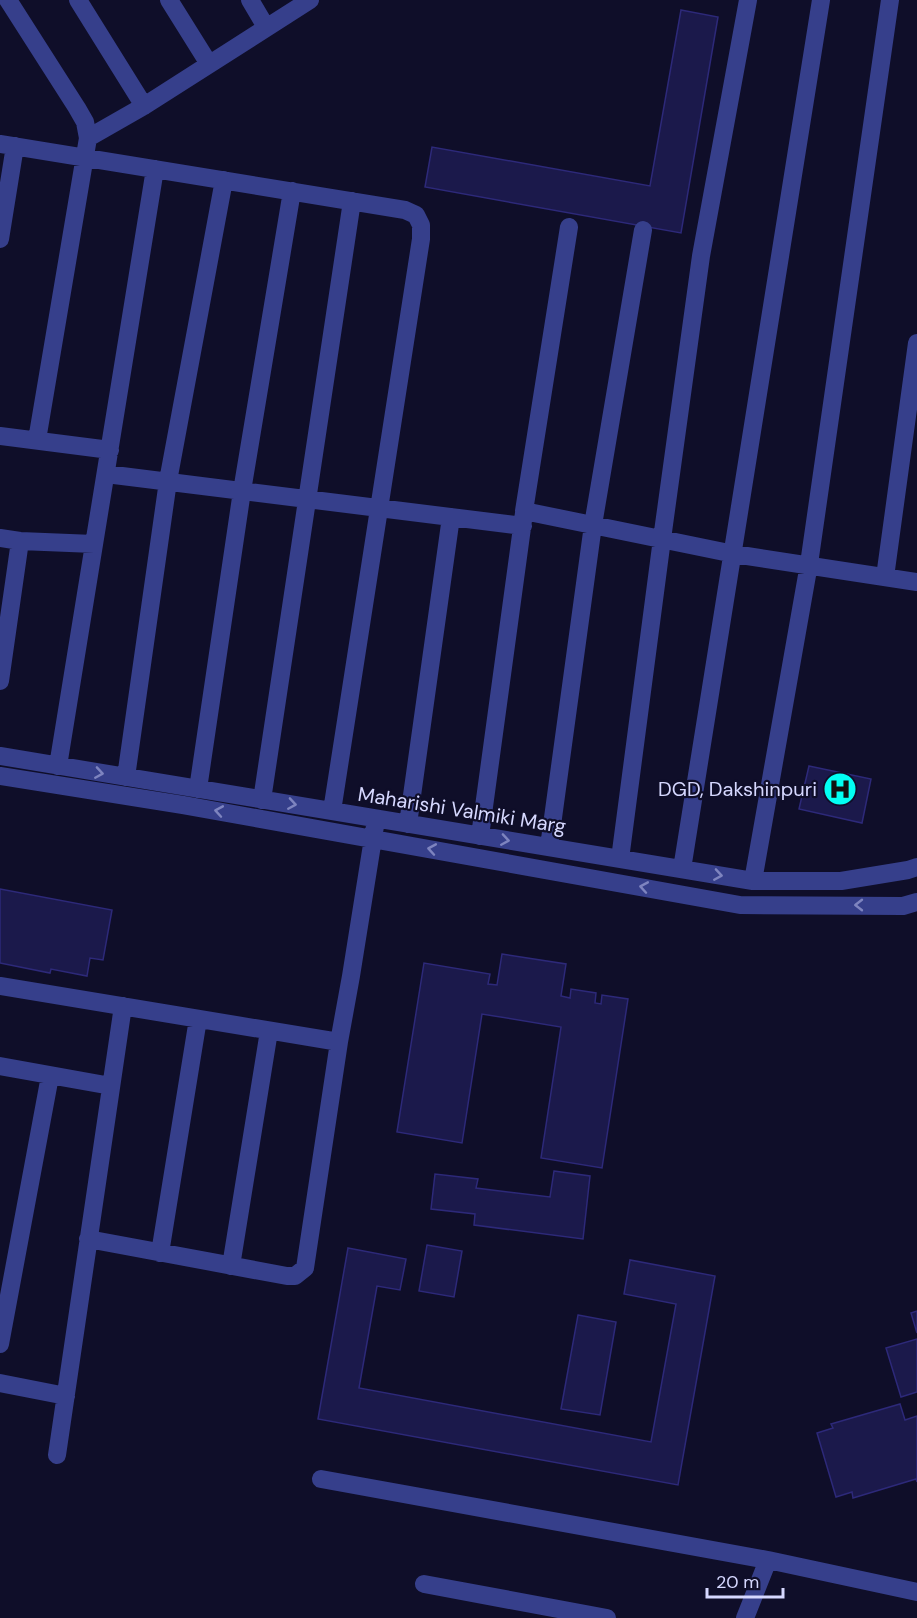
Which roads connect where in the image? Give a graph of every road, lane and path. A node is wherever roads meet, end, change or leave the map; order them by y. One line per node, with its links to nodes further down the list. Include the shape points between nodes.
1 (8, 0): 12 (street, via 77,108)
2 (78, 0): 11 (street)
3 (169, 0): 10 (street)
4 (250, 0): 9 (street)
5 (310, 0): 9 (street)
6 (748, 0): 35 (street, via 701,256)
7 (821, 0): 38 (street)
8 (890, 0): 39 (street)
9 (267, 27): 10 (street)
10 (209, 64): 11 (street)
11 (144, 106): 12 (street)
12 (88, 138): 14 (street)
13 (7, 145): 14 (street); 21 (street)
14 (85, 158): 15 (street); 24 (street)
15 (155, 169): 16 (street); 25 (street)
16 (224, 180): 17 (street); 27 (street)
17 (292, 191): 18 (street); 28 (street)
18 (352, 201): 29 (street); 30 (street, via 405,210 416,215 421,225)
19 (569, 227): 32 (street)
20 (643, 230): 33 (street)
21 (0, 239)
22 (917, 343): 40 (street)
23 (0, 436): 24 (street)
24 (37, 440): 25 (street)
25 (110, 450): 26 (street)
26 (106, 474): 27 (street); 37 (street)
27 (168, 482): 28 (street); 46 (street)
28 (242, 491): 29 (street); 47 (street)
29 (307, 499): 30 (street); 48 (street)
30 (379, 508): 31 (street); 49 (street)
31 (452, 517): 32 (street); 51 (street)
32 (523, 519): 33 (street); 52 (street)
33 (593, 525): 35 (street); 54 (street)
34 (0, 538): 36 (street)
35 (662, 539): 38 (street); 55 (street)
36 (20, 541): 37 (street); 42 (street)
37 (94, 544): 44 (street)
38 (734, 554): 39 (street); 57 (street)
39 (808, 564): 40 (street); 58 (street)
40 (885, 577): 41 (street)
41 (917, 582)
42 (0, 681)
43 (0, 756): 44 (street, Maharishi Valmiki Marg)
44 (58, 766): 46 (street, Maharishi Valmiki Marg, one-way to 46)
45 (0, 776): 53 (street, one-way to 45)
46 (126, 777): 47 (street, Maharishi Valmiki Marg)
47 (198, 789): 48 (street, Maharishi Valmiki Marg)
48 (262, 800): 49 (street, Maharishi Valmiki Marg, one-way to 49)
49 (332, 811): 50 (street, Maharishi Valmiki Marg)
50 (376, 819): 51 (street, Maharishi Valmiki Marg); 53 (street)
51 (408, 824): 52 (street, Maharishi Valmiki Marg)
52 (480, 836): 54 (street, Maharishi Valmiki Marg, one-way to 54)
53 (373, 839): 59 (street, one-way to 53, via 903,906 740,904); 64 (street)
54 (549, 847): 55 (street, Maharishi Valmiki Marg)
55 (620, 859): 57 (street, Maharishi Valmiki Marg)
56 (917, 867): 58 (street, Maharishi Valmiki Marg, via 841,881)
57 (682, 869): 58 (street, Maharishi Valmiki Marg, one-way to 58)
58 (753, 881)
59 (917, 902)
60 (0, 986): 61 (street)
61 (123, 1006): 62 (street); 67 (street)
62 (198, 1018): 63 (street); 69 (street)
63 (269, 1031): 64 (street); 70 (street)
64 (339, 1042): 70 (street, via 305,1268 295,1276 287,1276)
65 (0, 1066): 66 (street)
66 (50, 1076): 67 (street); 71 (street)
67 (111, 1086): 68 (street)
68 (88, 1239): 69 (street); 73 (street)
69 (160, 1253): 70 (street)
70 (231, 1266)
71 (0, 1344)
72 (0, 1383): 73 (street)
73 (66, 1396): 74 (street)
74 (57, 1455)
75 (321, 1479): 76 (street)
76 (768, 1560): 78 (street); 80 (street)
77 (424, 1584): 79 (street)
78 (917, 1592)
79 (607, 1618)
80 (745, 1618)

